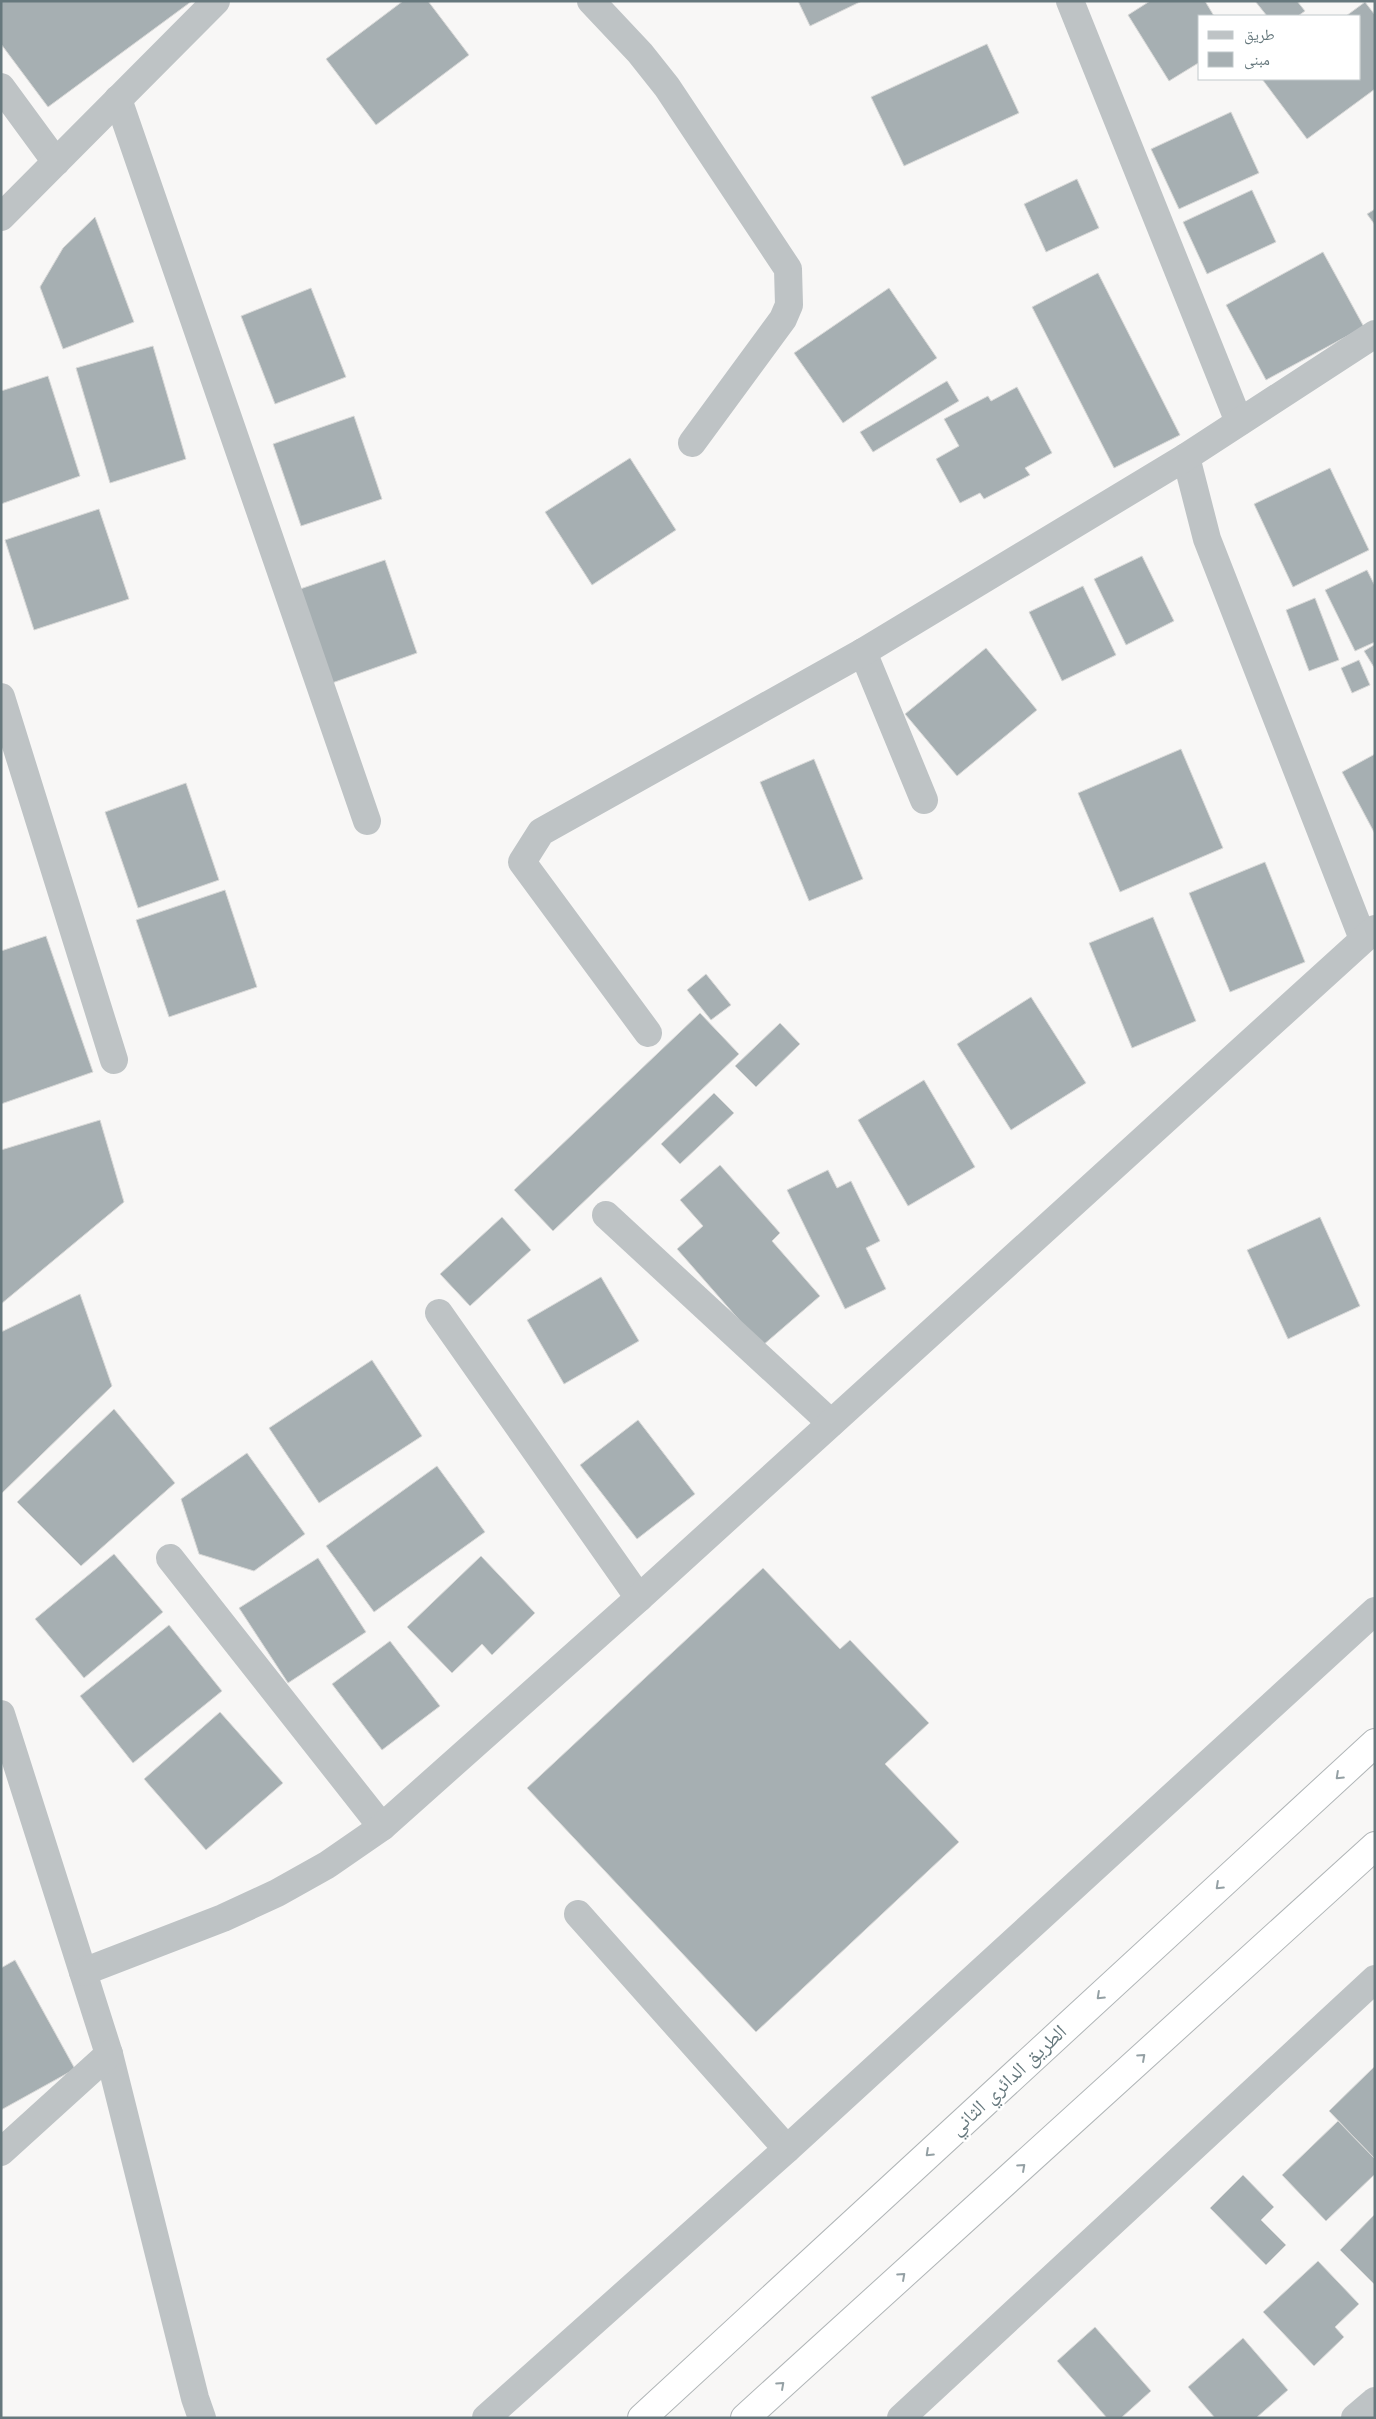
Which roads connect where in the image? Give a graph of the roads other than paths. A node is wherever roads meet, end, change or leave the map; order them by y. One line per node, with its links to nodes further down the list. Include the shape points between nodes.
1 (216, 1): 5 (street)
2 (591, 1): 10 (street, via 667,87 788,269 790,305 783,319)
3 (1070, 1): 9 (street)
4 (1, 86): 6 (street)
5 (118, 99): 6 (street); 15 (street)
6 (56, 162): 7 (street)
7 (1, 217)
8 (1375, 334): 9 (street)
9 (1239, 422): 11 (street)
10 (692, 443)
11 (1186, 457): 12 (street); 16 (street, via 1207,538)
12 (863, 652): 14 (street); 17 (street, via 540,832 522,862)
13 (1, 697): 18 (street)
14 (924, 800)
15 (367, 822)
16 (1369, 934): 21 (street)
17 (648, 1033)
18 (114, 1060)
19 (606, 1215): 21 (street)
20 (439, 1312): 23 (street)
21 (831, 1423): 23 (street)
22 (170, 1558): 28 (street)
23 (639, 1598): 28 (street)
24 (1375, 1612): 34 (street)
25 (1, 1714): 26 (street)
26 (5, 1743): 31 (street)
27 (1375, 1743): 39 (highway, الطريق الدائري الثاني, one-way to 39)
28 (382, 1827): 31 (street, via 327,1865 277,1893 223,1918)
29 (1375, 1846): 40 (highway, one-way to 29)
30 (578, 1914): 34 (street)
31 (83, 1972): 33 (street)
32 (1375, 1980): 41 (street)
33 (109, 2054): 35 (street); 37 (street)
34 (787, 2150): 38 (street)
35 (1, 2152)
36 (1375, 2401): 42 (street)
37 (202, 2418)
38 (486, 2418)
39 (642, 2418)
40 (745, 2418)
41 (901, 2418)
42 (1355, 2418)

